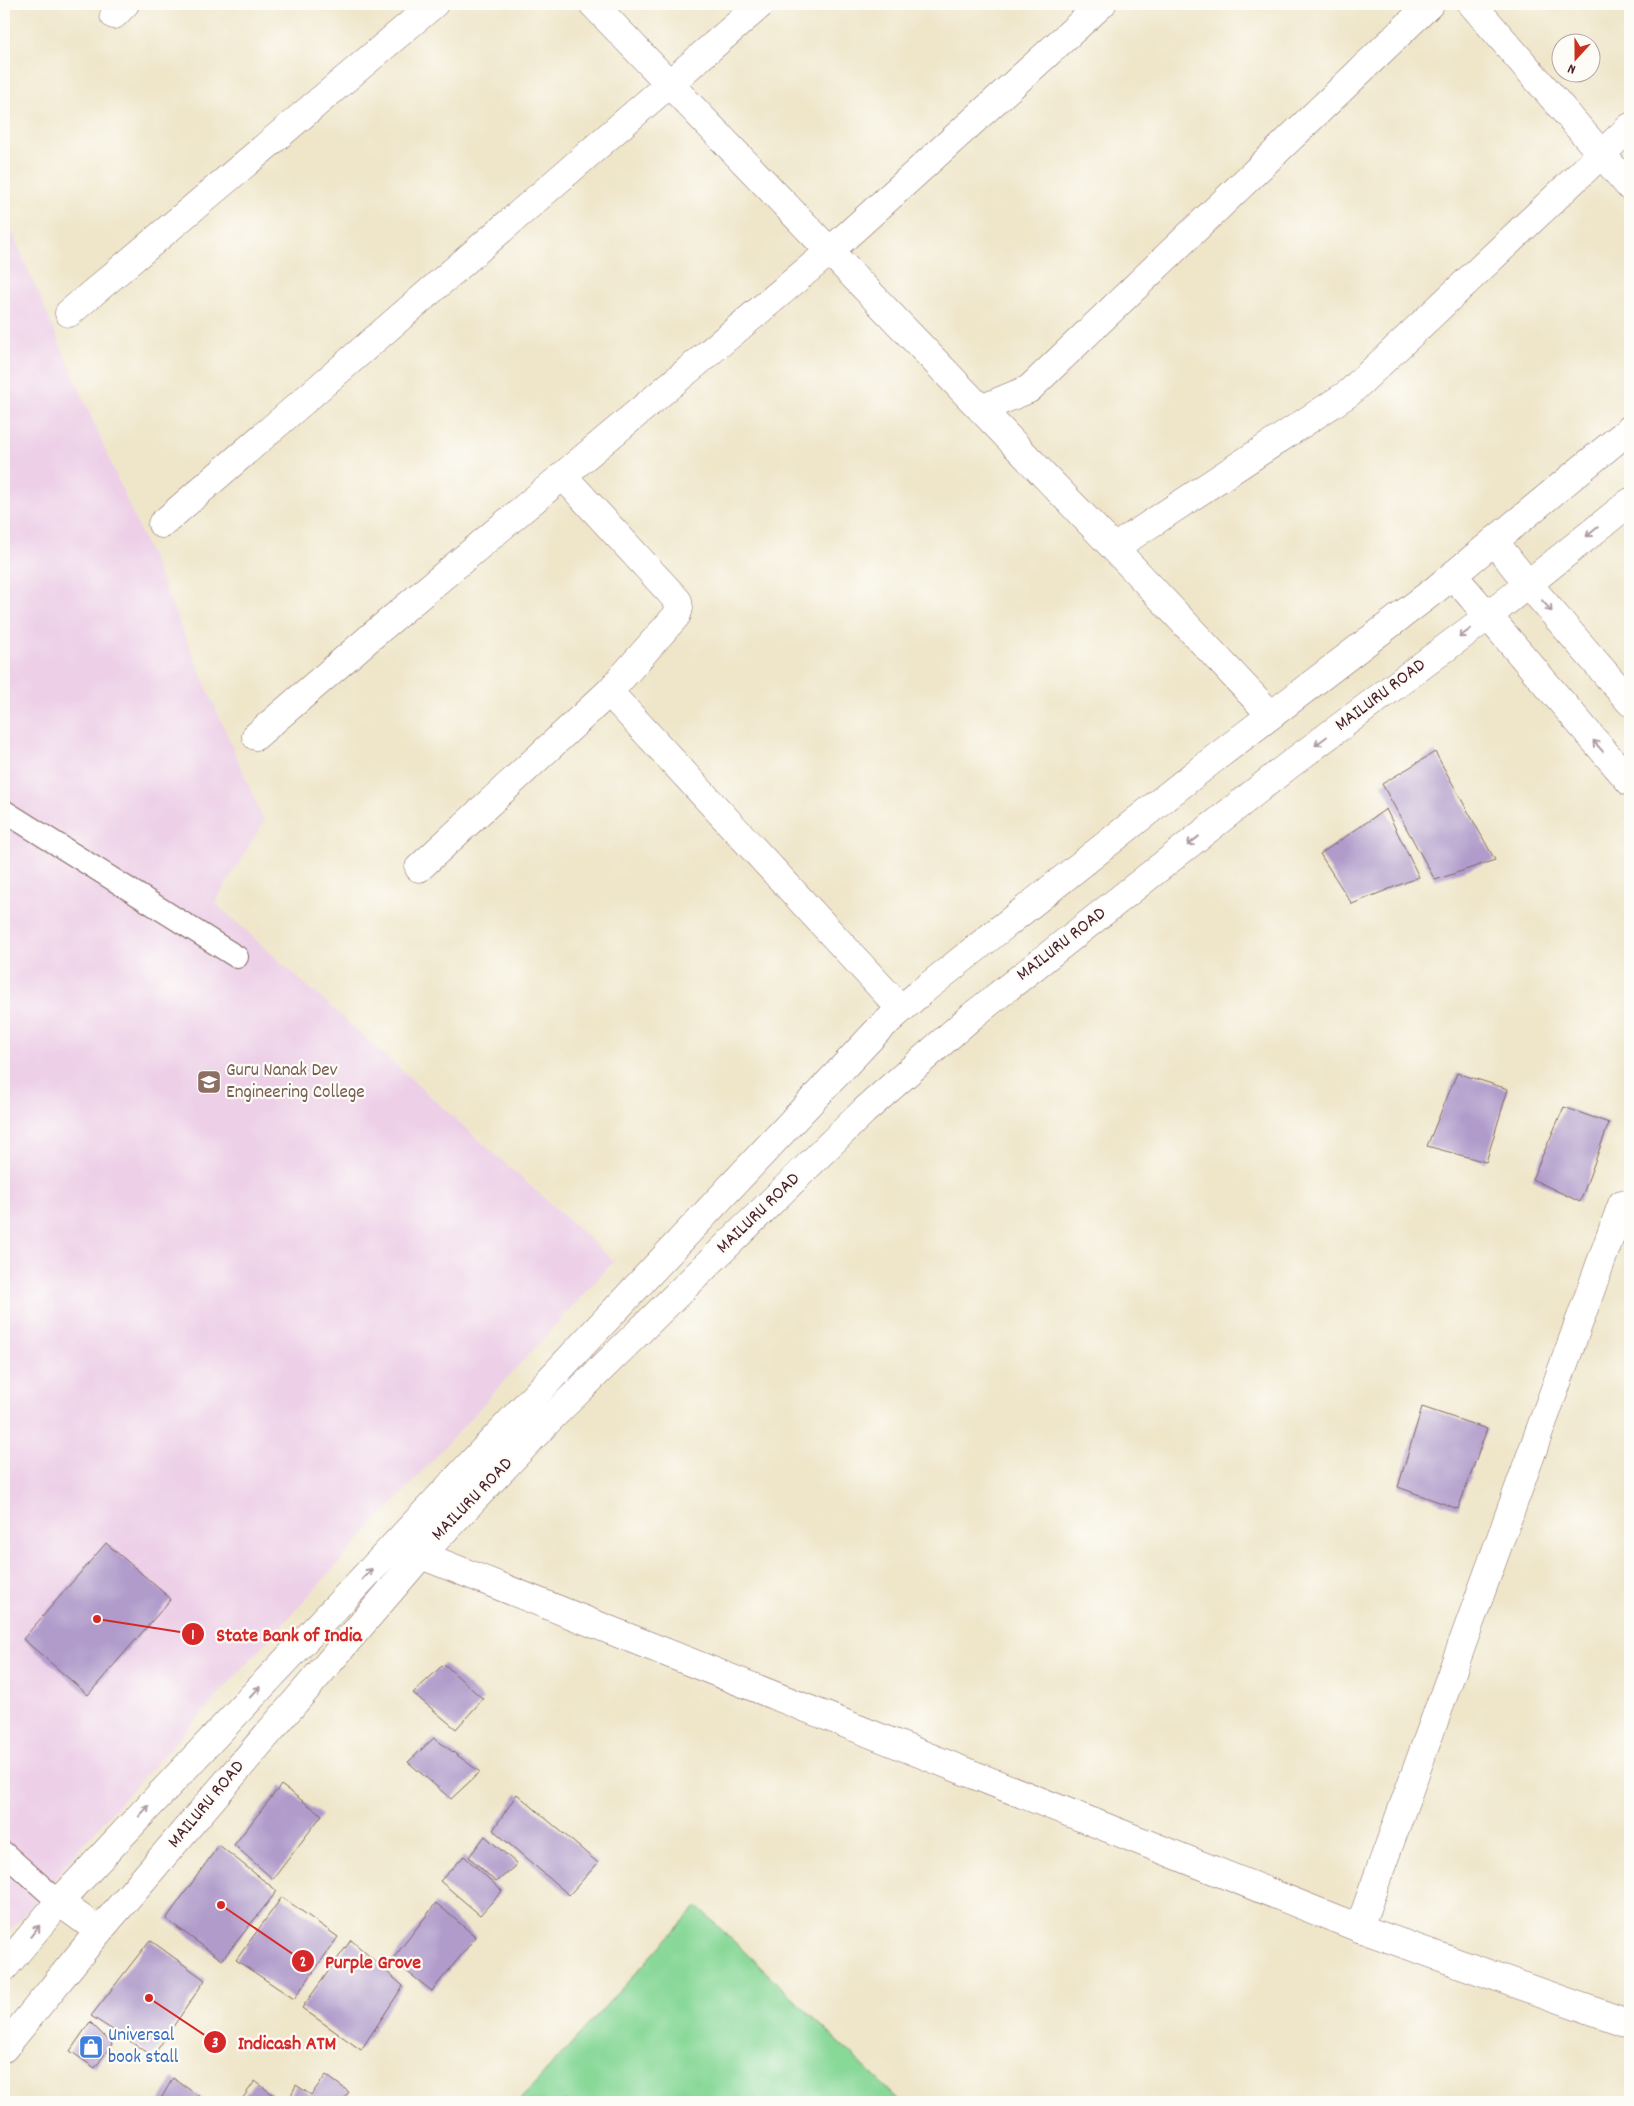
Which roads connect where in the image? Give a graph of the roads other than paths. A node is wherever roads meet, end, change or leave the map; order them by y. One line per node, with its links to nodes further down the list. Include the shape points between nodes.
1 (434, 4): 12 (street)
2 (593, 4): 7 (street)
3 (761, 4): 7 (street)
4 (1102, 4): 11 (street)
5 (1430, 4): 13 (street, via 1029,389)
6 (1472, 4): 9 (street)
7 (670, 84): 11 (street); 17 (street)
8 (1630, 127): 9 (street)
9 (1601, 154): 10 (street); 19 (street, via 1349,392)
10 (1630, 188)
11 (830, 251): 13 (street); 15 (street)
12 (69, 313)
13 (981, 409): 19 (street)
14 (1630, 429): 18 (street)
15 (564, 477): 23 (street, via 678,601 677,615); 26 (street)
16 (1630, 502): 21 (street, MAILURU ROAD, one-way to 21)
17 (162, 524)
18 (1494, 541): 20 (street); 21 (street)
19 (1114, 548): 25 (street)
20 (1452, 575): 22 (street); 25 (street)
21 (1528, 584): 22 (street, MAILURU ROAD); 24 (street, one-way to 24)
22 (1487, 617): 27 (street, one-way to 22); 33 (street, MAILURU ROAD, one-way to 33, via 1293,762 972,1016 864,1111 550,1419)
23 (609, 692): 29 (street); 31 (street)
24 (1630, 702)
25 (1272, 715): 31 (street)
26 (256, 736)
27 (1630, 782)
28 (4, 811): 30 (lane)
29 (419, 868)
30 (237, 957)
31 (901, 1009): 35 (street, one-way to 31, via 872,1036)
32 (1630, 1213): 36 (street, via 1622,1204)
33 (421, 1554): 36 (street); 37 (street, MAILURU ROAD)
34 (4, 1852): 35 (lane)
35 (59, 1902): 37 (street); 38 (street, one-way to 35)
36 (1359, 1928): 39 (street)
37 (99, 1931): 40 (street, MAILURU ROAD)
38 (4, 1968)
39 (1630, 2024)
40 (4, 2048)

